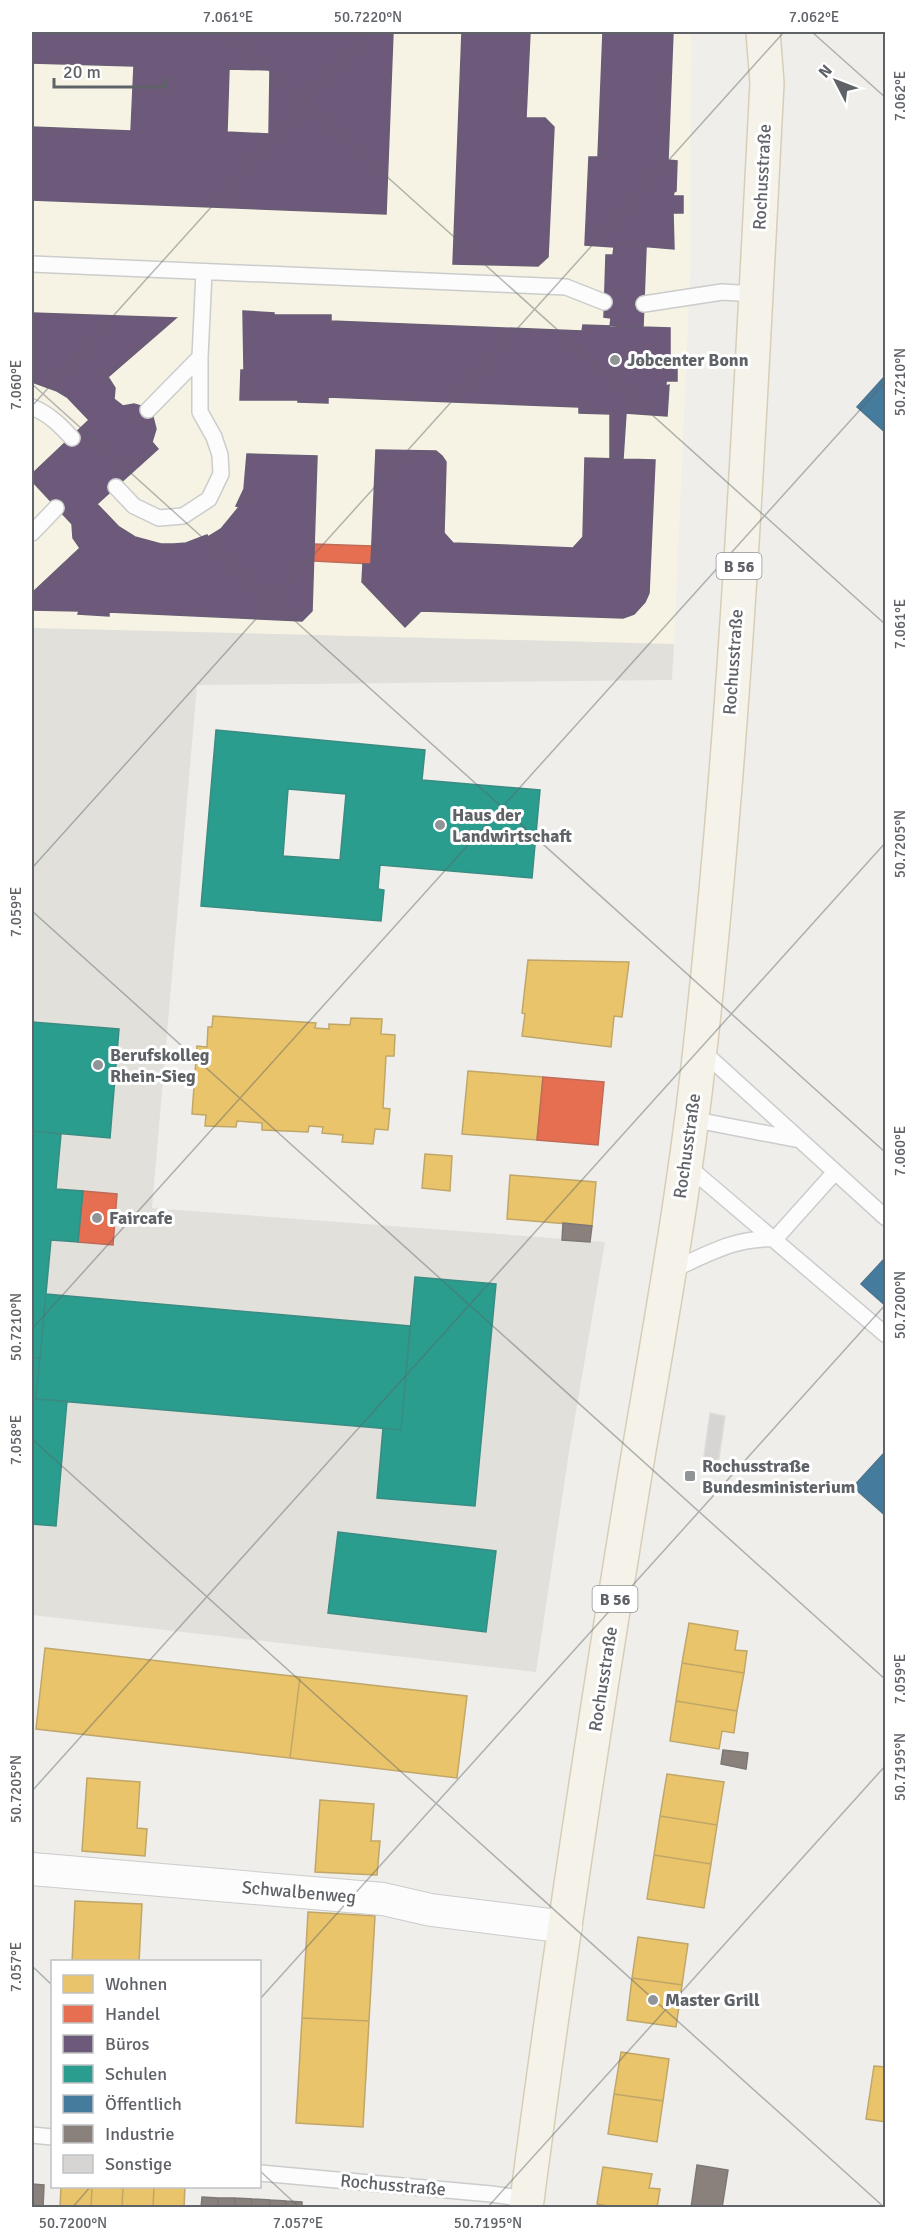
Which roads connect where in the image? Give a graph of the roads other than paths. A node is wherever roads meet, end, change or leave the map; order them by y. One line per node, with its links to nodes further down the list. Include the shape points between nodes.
1 (763, 32): 3 (main road, Rochusstraße / B 56)
2 (777, 32): 3 (main road, Rochusstraße / B 56)
3 (767, 83): 6 (main road, Rochusstraße / B 56)
4 (32, 264): 5 (lane)
5 (204, 272): 7 (lane, via 566,287); 9 (lane)
6 (756, 294): 8 (lane, via 722,292); 16 (main road, Rochusstraße / B 56, via 727,762)
7 (604, 302)
8 (644, 304)
9 (200, 357): 11 (lane); 13 (lane, via 200,411 220,455 221,474 209,499 183,516 159,518 134,506)
10 (32, 407): 12 (lane, via 58,422)
11 (148, 410)
12 (72, 438)
13 (116, 487)
14 (56, 508): 15 (lane)
15 (32, 533)
16 (700, 1049): 17 (main road, Rochusstraße / B 56); 18 (lane)
17 (691, 1119): 18 (lane); 19 (main road, Rochusstraße / B 56)
18 (800, 1140): 20 (lane)
19 (685, 1164): 22 (lane); 23 (main road, Rochusstraße / B 56)
20 (835, 1172): 21 (lane); 22 (lane)
21 (885, 1218)
22 (775, 1239): 23 (lane, via 753,1238 735,1243); 24 (lane)
23 (670, 1271): 26 (main road, Rochusstraße / B 56, via 605,1661)
24 (885, 1335)
25 (32, 1869): 26 (street, Schwalbenweg, via 383,1899 431,1910)
26 (566, 1927): 30 (main road, Rochusstraße / B 56)
27 (32, 2135): 28 (lane)
28 (51, 2137)
29 (261, 2173): 30 (lane, Rochusstraße, via 491,2194)
30 (526, 2204)

